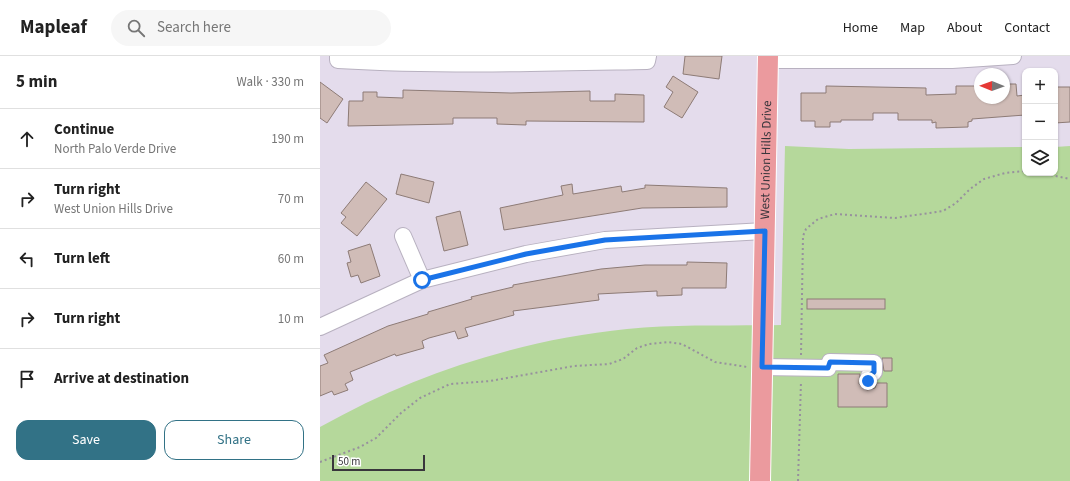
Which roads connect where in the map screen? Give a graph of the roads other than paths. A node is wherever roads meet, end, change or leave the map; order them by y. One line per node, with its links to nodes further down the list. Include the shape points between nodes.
1 (1013, 56): 4 (street, via 952,60)
2 (338, 58): 5 (street, via 408,64)
3 (648, 58): 5 (street)
4 (768, 58): 6 (main road, West Union Hills Drive)
5 (492, 60)
6 (765, 231): 8 (street, via 605,240 526,254); 10 (main road, West Union Hills Drive)
7 (403, 236): 8 (street)
8 (422, 280): 9 (street)
9 (320, 327)
10 (762, 367): 11 (street, via 828,368 830,362 874,363 874,372); 12 (main road, West Union Hills Drive)
11 (868, 381)
12 (760, 481)

